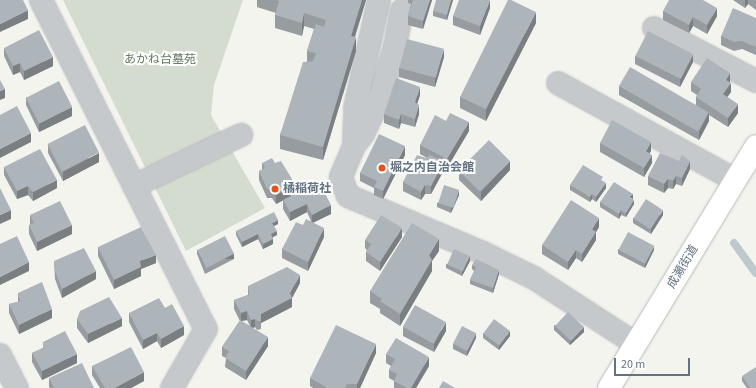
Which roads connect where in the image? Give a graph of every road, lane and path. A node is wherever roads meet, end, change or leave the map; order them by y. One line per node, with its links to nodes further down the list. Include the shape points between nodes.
1 (41, 0): 11 (street)
2 (379, 0): 8 (street, via 355,108)
3 (402, 10): 8 (street, via 394,52 381,96 364,134)
4 (654, 28): 5 (street)
5 (756, 80)
6 (558, 83): 10 (street)
7 (240, 135): 11 (street)
8 (354, 146): 12 (street, via 341,177 348,196 483,253 534,278)
9 (756, 146): 10 (main road, 成瀬街道)
10 (735, 180): 12 (main road, 成瀬街道)
11 (134, 186): 15 (street, via 206,329)
12 (636, 344): 16 (main road, 成瀬街道)
13 (0, 355): 14 (street)
14 (17, 388)
15 (172, 388)
16 (609, 388)

